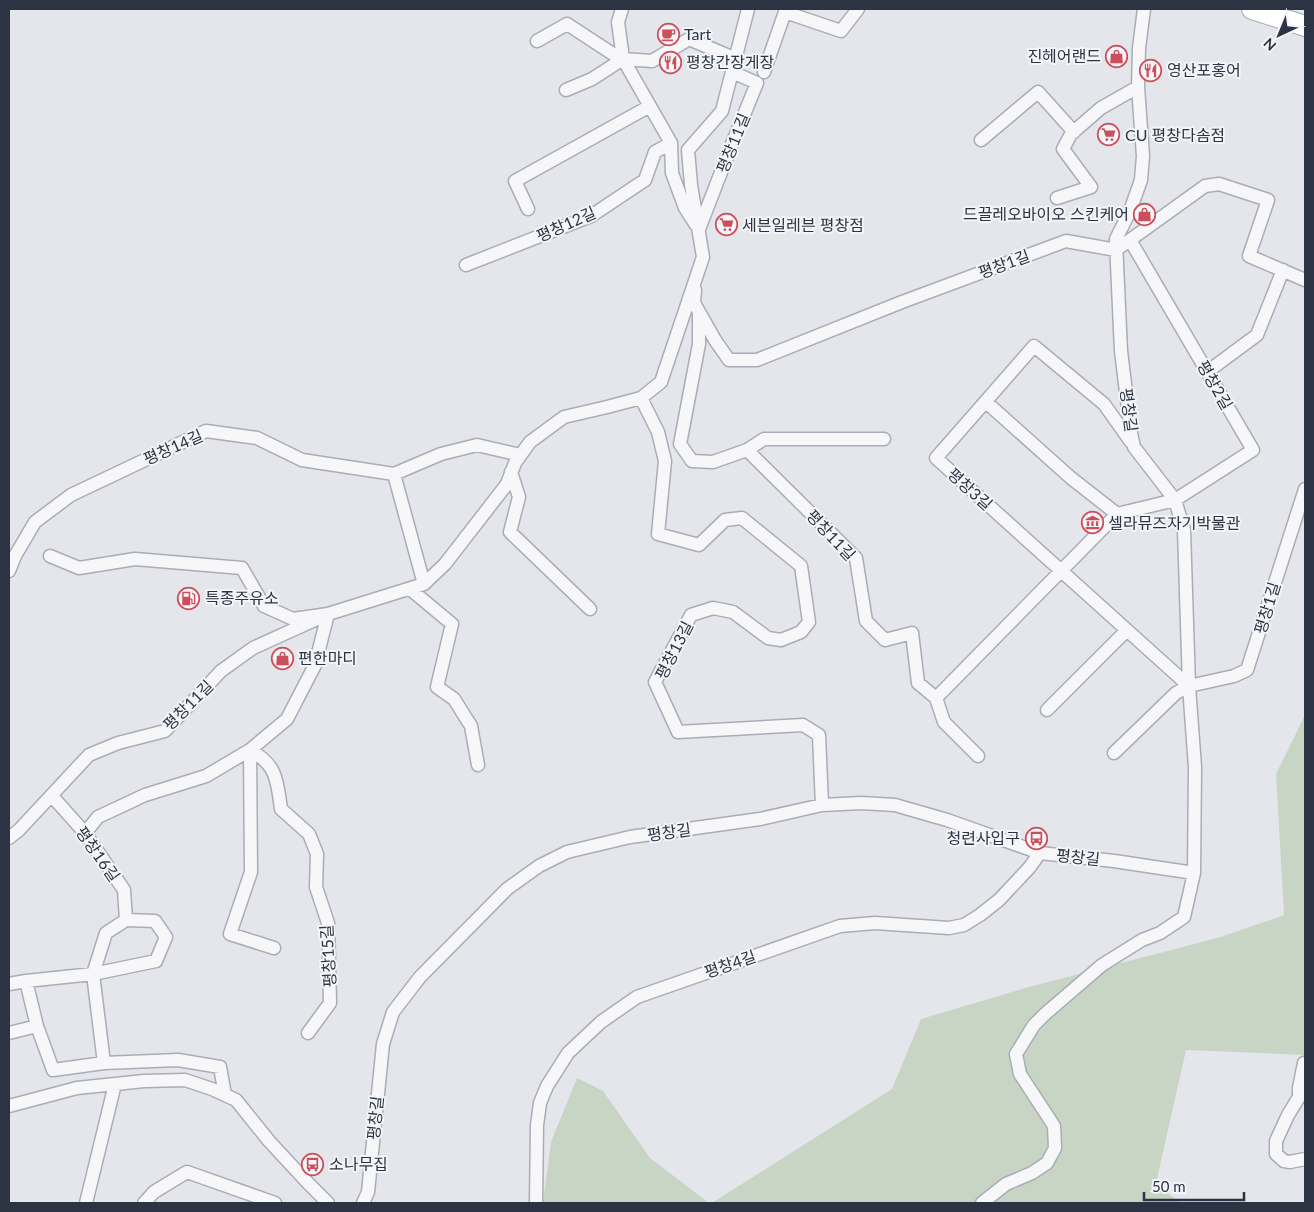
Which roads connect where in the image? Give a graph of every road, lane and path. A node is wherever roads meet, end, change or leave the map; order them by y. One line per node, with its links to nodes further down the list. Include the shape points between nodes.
1 (622, 9): 8 (street, via 618,22)
2 (748, 9): 9 (street, 평창11길)
3 (858, 9): 11 (street, via 840,31 785,12)
4 (1144, 9): 12 (street, 평창길 / 평창길)
5 (1252, 9): 6 (main road)
6 (1305, 26)
7 (537, 41): 8 (street, via 567,24 616,56)
8 (622, 54): 9 (street, via 652,61 689,39); 13 (street, via 592,79); 14 (street)
9 (736, 59): 10 (street, 평창11길)
10 (732, 72): 20 (street, 평창11길, via 722,111 688,150); 20 (street, 평창11길, via 758,83)
11 (764, 72)
12 (1138, 87): 15 (street, via 1101,108); 22 (street, 평창길 / 평창길, via 1142,180 1116,239)
13 (566, 90)
14 (650, 106): 17 (street); 19 (street, 평창12길, via 515,181)
15 (1074, 132): 16 (street, via 1038,92); 18 (street, via 1064,149 1091,187)
16 (981, 140)
17 (671, 143): 20 (street, via 672,172 685,208); 23 (street, 평창12길, via 655,152 645,180 591,216)
18 (1057, 198)
19 (528, 209)
20 (699, 230): 25 (street, 평창11길, via 703,257)
21 (1130, 240): 22 (street); 24 (street, via 1205,186 1219,184 1268,200 1250,256); 29 (street, 평창2길)
22 (1116, 250): 28 (street, 평창1길, via 1066,241 757,360 729,360); 33 (street, 평창길 / 평창길, via 1122,351)
23 (466, 265)
24 (1283, 270): 26 (street); 29 (street, via 1257,335)
25 (697, 275): 27 (street, 평창11길); 28 (street, 평창1길, via 694,303)
26 (1305, 280)
27 (686, 308): 28 (street); 30 (street, 평창11길, via 661,382)
28 (699, 312): 34 (street, via 699,344 680,444 692,461 713,462)
29 (1207, 372): 39 (street, 평창2길, via 1253,450)
30 (641, 398): 35 (street, 평창11길, via 564,417 530,442); 57 (street, 평창13길, via 658,432 665,461 658,534 699,545 725,520 742,518 801,566 809,622 801,632 782,640 768,638 733,612 713,608 691,615 655,682 678,732 803,725 819,735)
31 (986, 402): 33 (street, 평창3길, via 1034,346 1104,404); 40 (street); 43 (street, 평창3길, via 936,458)
32 (884, 439): 34 (street, via 764,439)
33 (1134, 447): 39 (street, 평창길 / 평창길)
34 (747, 450): 50 (street, 평창11길, via 856,558 866,621 885,640 912,633 918,683)
35 (520, 455): 36 (street, 평창11길); 37 (street, via 477,445 441,454)
36 (511, 472): 44 (street, 평창11길, via 507,484 445,564); 46 (street, via 518,497 510,532)
37 (394, 474): 42 (street, 평창14길, via 302,460 257,438 206,431 70,495 35,522); 44 (street)
38 (1305, 488): 49 (street, 평창1길, via 1248,670)
39 (1175, 500): 40 (street); 49 (street, 평창길 / 평창길, via 1184,530)
40 (1116, 514): 43 (street)
41 (50, 556): 47 (street, 평창11길, via 80,568 135,559 242,568 264,606 294,619)
42 (9, 571)
43 (1061, 571): 48 (street, 평창3길); 50 (street)
44 (424, 584): 45 (street, 평창11길)
45 (410, 589): 47 (street, 평창11길); 55 (street, via 452,624 437,687 454,699 472,726)
46 (590, 609)
47 (328, 614): 52 (street, via 315,665 287,719); 56 (street, 평창11길, via 253,648 221,671 165,731 118,742 89,755)
48 (1127, 630): 49 (street, 평창3길); 51 (street)
49 (1190, 686): 53 (street, via 1176,692); 61 (street, 평창길 / 평창길, via 1195,767)
50 (936, 698): 54 (street, 평창11길, via 944,722)
51 (1047, 710)
52 (250, 750): 58 (street, via 206,776 145,795 98,817); 63 (street, via 251,872 230,934); 69 (street, 평창15길, via 262,757 276,777 280,809 309,834 317,854 316,887 328,923 330,1003)
53 (1114, 752)
54 (978, 756)
55 (478, 765)
56 (52, 796): 58 (street, 평창16길); 59 (street, 평창11길)
57 (822, 805): 60 (street, 평창길 / 평창길, via 895,805); 80 (street, 평창길 / 평창길, via 760,819 630,837 568,852 539,866 508,889 420,977 392,1012 383,1044 368,1192)
58 (85, 833): 62 (street, 평창16길, via 124,890)
59 (9, 838)
60 (1040, 853): 61 (street, 평창길 / 평창길); 81 (street, 평창4길, via 999,900 964,925 949,928 875,923 840,926 637,997 601,1022 568,1053 547,1086 540,1103 537,1125)
61 (1194, 872): 82 (street, 평창길 / 평창길, via 1184,917 1102,965 1034,1025 1016,1054 1020,1074 1054,1126 1055,1148 1047,1163 1006,1184)
62 (126, 920): 64 (street, via 106,933); 64 (street, via 155,921 166,937 156,961)
63 (274, 948)
64 (94, 974): 65 (street); 70 (street)
65 (26, 981): 66 (street); 67 (street)
66 (9, 984)
67 (37, 1026): 68 (street); 70 (street, via 53,1070)
68 (9, 1032)
69 (308, 1032)
70 (104, 1063): 73 (street, via 178,1060 220,1067)
71 (1304, 1064): 75 (street, via 1299,1097 1276,1141 1276,1154 1284,1161)
72 (115, 1084): 73 (street, via 185,1080); 74 (street, via 77,1088); 76 (street)
73 (225, 1095): 79 (street, via 236,1100 269,1141)
74 (9, 1106)
75 (1305, 1159)
76 (86, 1203)
77 (144, 1203): 78 (street, via 154,1192 187,1172)
78 (275, 1203)
79 (328, 1203)
80 (363, 1203)
81 (536, 1203)
82 (982, 1203)

